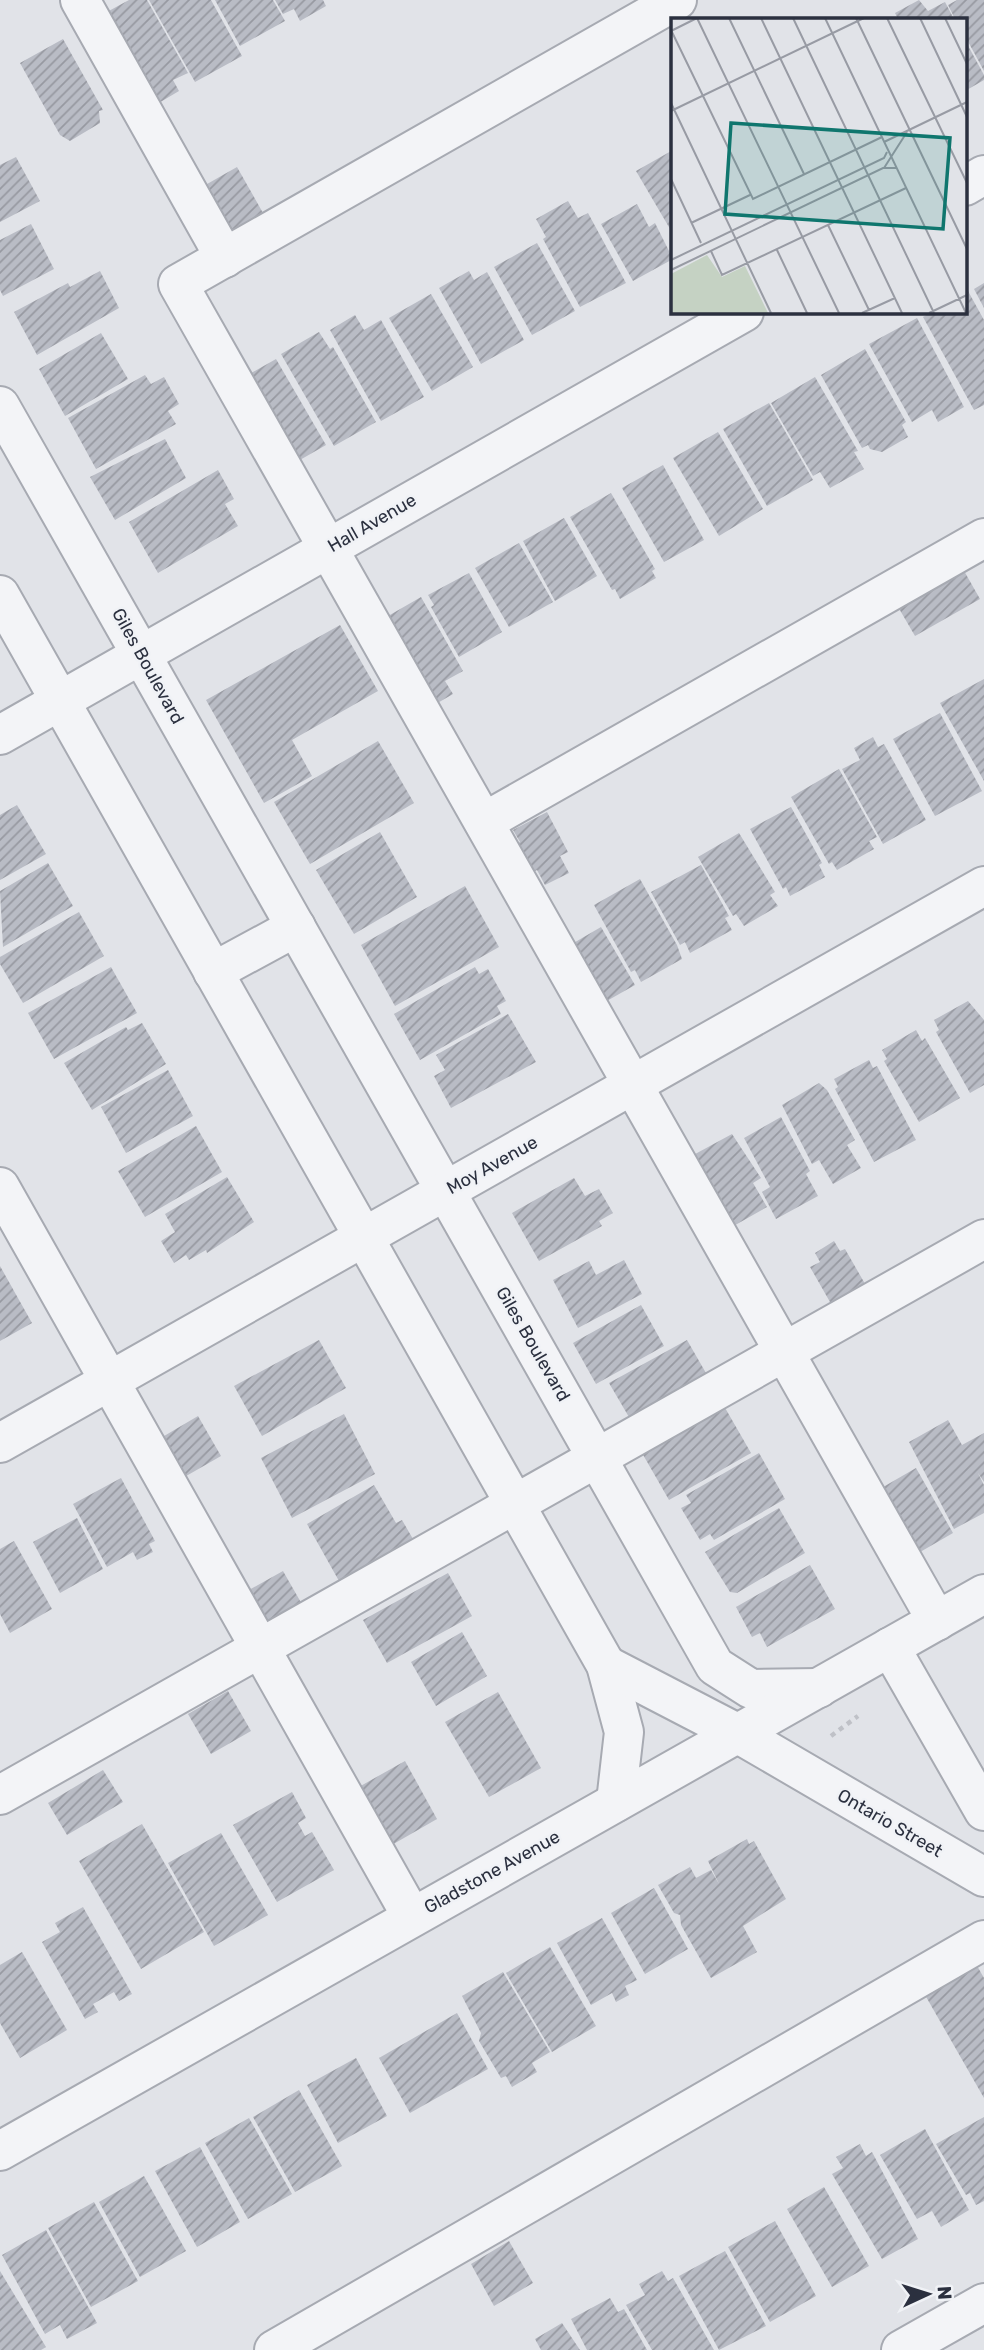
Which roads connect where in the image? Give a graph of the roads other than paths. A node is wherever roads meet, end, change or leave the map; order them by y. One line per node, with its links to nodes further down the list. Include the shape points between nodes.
1 (80, 0): 5 (street)
2 (677, 0): 5 (street)
3 (984, 175): 4 (street)
4 (967, 185)
5 (225, 258): 9 (street, via 178,284)
6 (742, 313): 9 (street, Hall Avenue)
7 (0, 406): 11 (street, Giles Boulevard)
8 (984, 538): 14 (street)
9 (329, 548): 11 (street, Hall Avenue); 14 (street)
10 (0, 595): 12 (street)
11 (141, 654): 12 (street, Hall Avenue); 16 (street, Giles Boulevard)
12 (60, 700): 13 (street, Hall Avenue); 17 (street)
13 (0, 735)
14 (484, 822): 18 (street)
15 (984, 886): 18 (street, Moy Avenue)
16 (296, 927): 17 (street); 20 (street, Giles Boulevard)
17 (213, 972): 21 (street)
18 (633, 1085): 20 (street, Moy Avenue); 23 (street)
19 (0, 1187): 24 (street)
20 (446, 1191): 21 (street, Moy Avenue); 26 (street, Giles Boulevard)
21 (363, 1238): 24 (street, Moy Avenue); 27 (street)
22 (984, 1239): 23 (street)
23 (784, 1351): 26 (street); 29 (street)
24 (110, 1381): 25 (street, Moy Avenue); 30 (street)
25 (0, 1443)
26 (597, 1457): 27 (street); 33 (street, Giles Boulevard, via 715,1666 751,1689)
27 (513, 1504): 30 (street); 32 (street)
28 (984, 1594): 29 (street, Gladstone Avenue)
29 (937, 1620): 31 (street, Gladstone Avenue)
30 (260, 1647): 35 (street); 39 (street)
31 (890, 1647): 33 (street, Gladstone Avenue); 37 (street)
32 (606, 1665): 34 (street); 36 (street, via 624,1732)
33 (819, 1688): 34 (street, Gladstone Avenue)
34 (737, 1733): 36 (street, Gladstone Avenue); 38 (street, Ontario Street)
35 (0, 1795)
36 (616, 1802): 39 (street, Gladstone Avenue)
37 (984, 1811)
38 (984, 1877)
39 (412, 1917): 41 (street, Gladstone Avenue)
40 (984, 1940): 43 (street)
41 (0, 2151)
42 (984, 2303): 44 (street)
43 (274, 2350)
44 (901, 2350)

